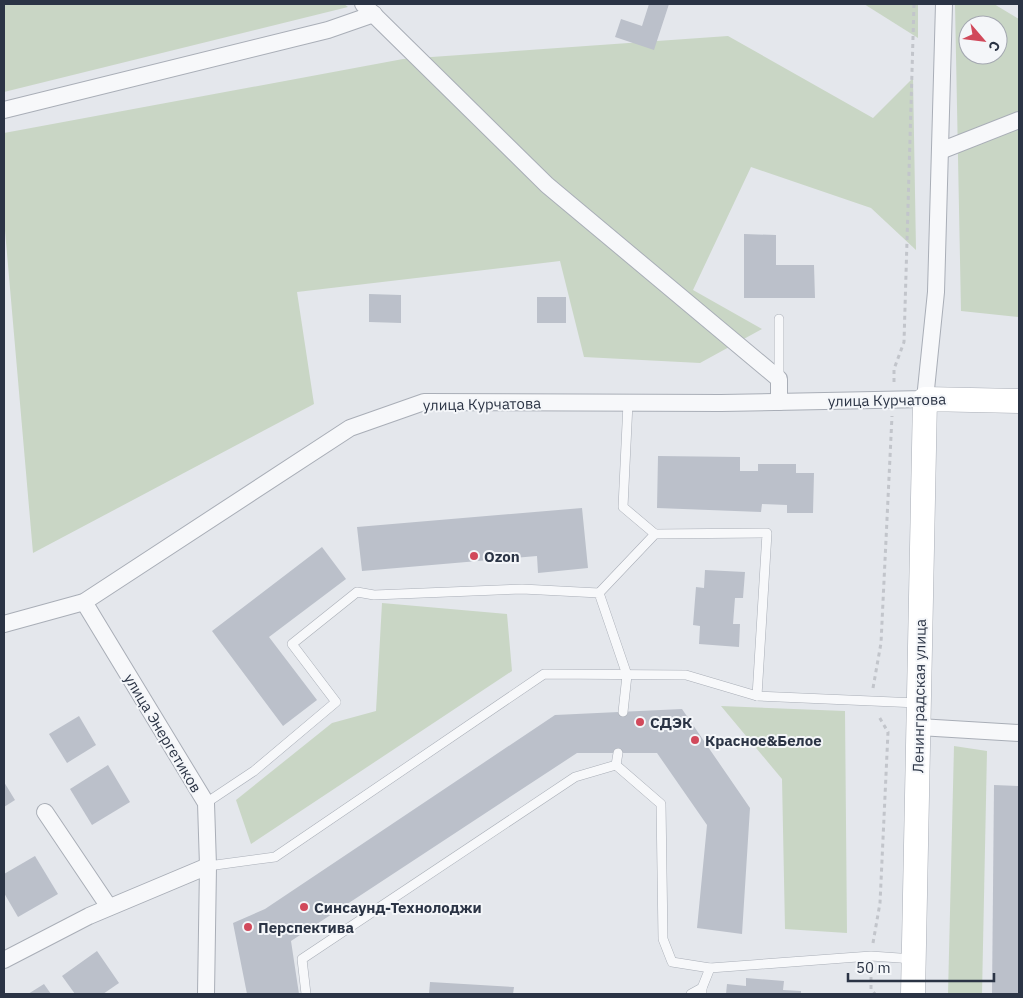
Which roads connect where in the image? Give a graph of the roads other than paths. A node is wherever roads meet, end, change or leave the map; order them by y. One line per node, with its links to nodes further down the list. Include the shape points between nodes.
1 (944, 4): 5 (street)
2 (368, 9): 3 (street, via 328,30); 7 (street, via 547,185)
3 (4, 110)
4 (1019, 120): 5 (street)
5 (940, 151): 8 (street, via 936,292)
6 (780, 319): 7 (lane)
7 (779, 378): 10 (street)
8 (924, 399): 9 (main road, улица Курчатова); 10 (street, улица Курчатова); 18 (main road, Ленинградская улица)
9 (1019, 401)
10 (779, 402): 11 (street, улица Курчатова)
11 (628, 403): 12 (lane, via 623,508); 14 (street, улица Курчатова, via 424,402 350,428)
12 (655, 534): 13 (lane); 17 (lane, via 767,533)
13 (599, 593): 16 (lane); 24 (lane, via 522,589 374,595 357,592 292,644 336,702 254,771)
14 (84, 602): 15 (street, улица Курчатова); 24 (street, улица Энергетиков)
15 (4, 624)
16 (627, 675): 17 (lane, via 686,675); 19 (lane); 26 (lane, via 544,674 275,857)
17 (756, 696): 18 (lane)
18 (919, 703): 20 (main road, Ленинградская улица)
19 (623, 712)
20 (918, 727): 21 (street); 28 (main road, Ленинградская улица)
21 (1019, 733)
22 (618, 753): 23 (lane)
23 (616, 765): 30 (lane, via 661,804 663,939 672,962); 33 (lane, via 575,777 302,959)
24 (206, 803): 26 (street, улица Энергетиков)
25 (45, 812): 27 (street)
26 (208, 866): 27 (street); 32 (street, улица Энергетиков)
27 (109, 907): 29 (street)
28 (914, 958): 30 (lane, via 870,956); 35 (main road, Ленинградская улица)
29 (4, 960)
30 (710, 968): 31 (lane)
31 (702, 991): 34 (lane)
32 (206, 994)
33 (306, 994)
34 (691, 994)
35 (913, 994)

